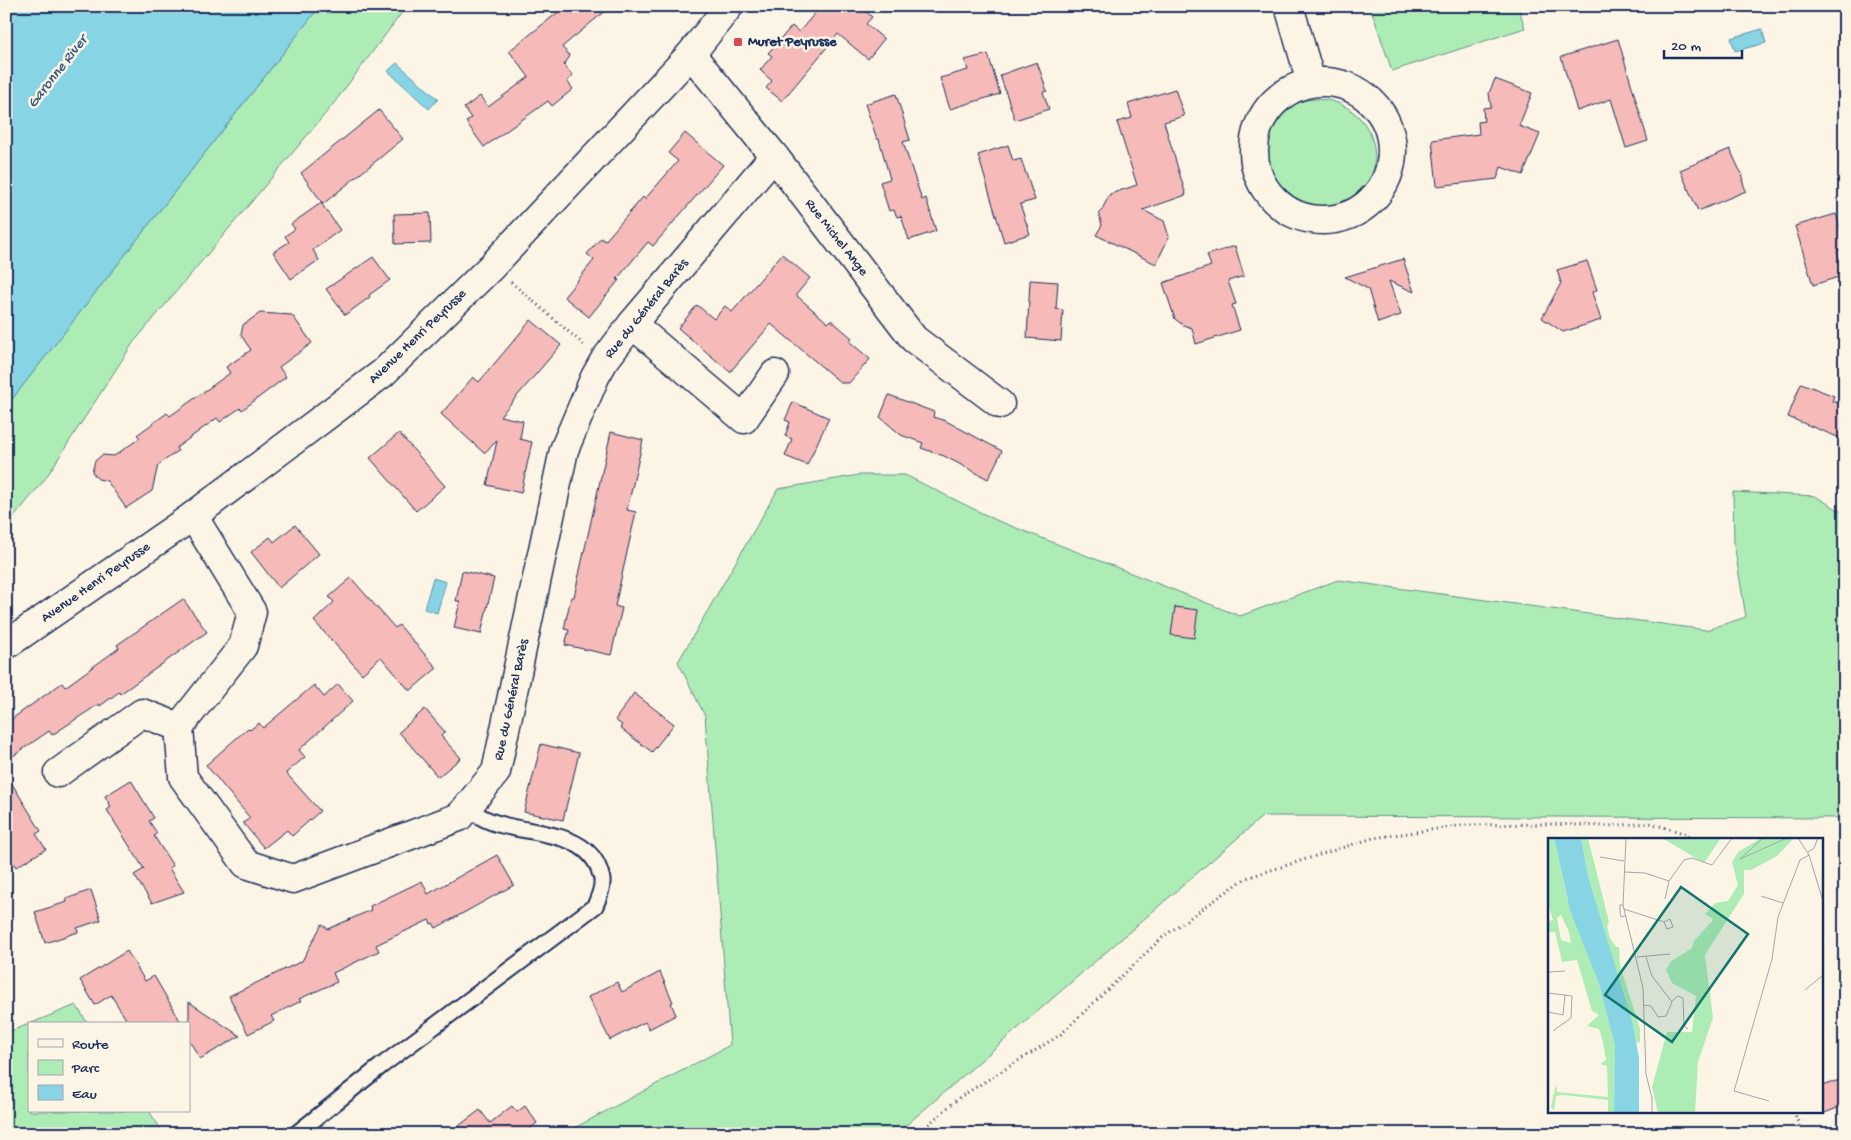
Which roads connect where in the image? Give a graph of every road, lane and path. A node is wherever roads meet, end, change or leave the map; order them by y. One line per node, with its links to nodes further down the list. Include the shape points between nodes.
1 (729, 6): 3 (street, Avenue Henri Peyrusse)
2 (1289, 6): 4 (street)
3 (691, 54): 5 (street, Rue Michel Ange); 6 (street, Avenue Henri Peyrusse)
4 (1311, 82): 4 (street, via 1342,83 1368,96 1391,130 1389,176 1370,205 1326,223 1283,211 1255,176 1254,130 1281,93)
5 (774, 156): 7 (street, Rue du Général Barès); 10 (street, Rue Michel Ange, via 914,339)
6 (492, 266): 8 (path); 11 (street, Avenue Henri Peyrusse, via 383,373)
7 (632, 324): 8 (street, Rue du Général Barès); 9 (street, via 744,419)
8 (604, 361): 15 (street, Rue du Général Barès, via 564,450 496,772)
9 (775, 374)
10 (1000, 404)
11 (193, 516): 12 (street, Avenue Henri Peyrusse); 13 (street, via 252,612 243,646)
12 (6, 645)
13 (178, 727): 14 (street, via 142,713); 15 (street, Rue du Général Barès, via 183,777 246,864 292,879 459,817)
14 (58, 773)
15 (468, 806): 18 (lane, via 481,818 578,844 597,865 602,880 595,906 381,1066)
16 (1689, 838): 19 (path, via 1687,834 1650,823 1607,826 1465,825 1374,838 1246,878 1164,936 1060,1035 960,1097)
17 (1794, 1112): 20 (path)
18 (296, 1134)
19 (917, 1134)
20 (1802, 1134)

